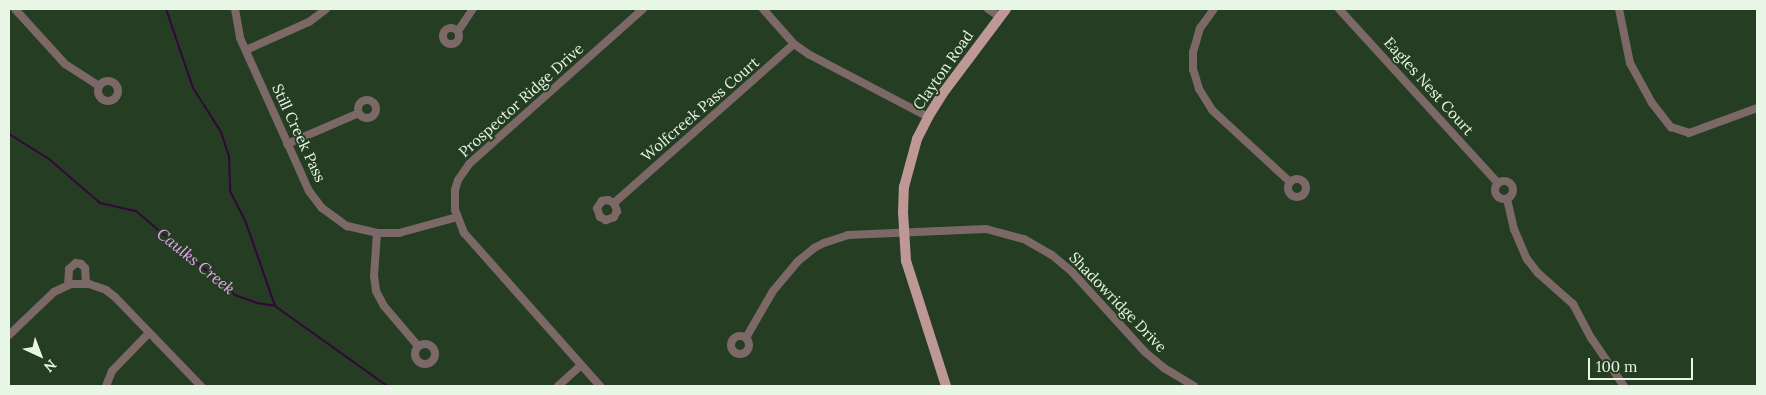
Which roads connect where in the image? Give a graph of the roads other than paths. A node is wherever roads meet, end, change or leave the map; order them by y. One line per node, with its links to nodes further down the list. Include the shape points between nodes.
1 (15, 9): 16 (street, via 65,64)
2 (235, 9): 15 (street, Still Creek Pass, via 236,25)
3 (326, 9): 15 (street, via 309,22)
4 (473, 9): 13 (street)
5 (642, 9): 25 (street, Prospector Ridge Drive, via 469,164 455,190)
6 (762, 9): 14 (street)
7 (988, 9): 12 (street)
8 (1006, 9): 12 (main road, Clayton Road)
9 (1214, 9): 21 (street, via 1200,28 1193,52 1198,89 1212,110)
10 (1339, 9): 22 (street, Eagles Nest Court)
11 (1619, 9): 17 (street, via 1630,63 1644,91 1671,127 1689,133)
12 (1000, 17): 19 (main road, Clayton Road)
13 (458, 31)
14 (794, 44): 19 (street); 24 (street, Wolfcreek Pass Court)
15 (246, 50): 20 (street, Still Creek Pass)
16 (99, 86)
17 (1757, 108)
18 (359, 112): 20 (street)
19 (928, 117): 26 (main road, Clayton Road, via 917,139 907,174)
20 (287, 144): 27 (street, Still Creek Pass, via 309,191 322,208 348,226)
21 (1290, 182)
22 (1498, 183): 23 (street, Eagles Nest Court, via 1495,193 1501,199); 23 (street, Eagles Nest Court, via 1506,181 1513,187 1513,193)
23 (1507, 199): 41 (street, Eagles Nest Court, via 1514,229 1527,259 1573,304)
24 (614, 203)
25 (456, 217): 27 (street, Still Creek Pass, via 398,233); 34 (street, Prospector Ridge Drive, via 469,240)
26 (903, 232): 32 (street, Shadowridge Drive, via 848,235 814,248 797,262 773,291); 39 (main road, Clayton Road, via 912,284); 40 (street, Shadowridge Drive, via 986,229 1034,244 1072,272 1145,352)
27 (377, 233): 33 (street, via 376,291 384,306)
28 (86, 283): 29 (street); 29 (street, via 85,268 76,264 69,269); 30 (street, via 115,297)
29 (68, 285): 31 (street, via 44,300)
30 (149, 333): 35 (street, via 119,362); 36 (street)
31 (9, 335)
32 (747, 336)
33 (418, 346)
34 (581, 365): 37 (street); 38 (street, Prospector Ridge Drive)
35 (106, 386)
36 (201, 386)
37 (558, 386)
38 (600, 386)
39 (946, 386)
40 (1194, 386)
41 (1624, 386)

